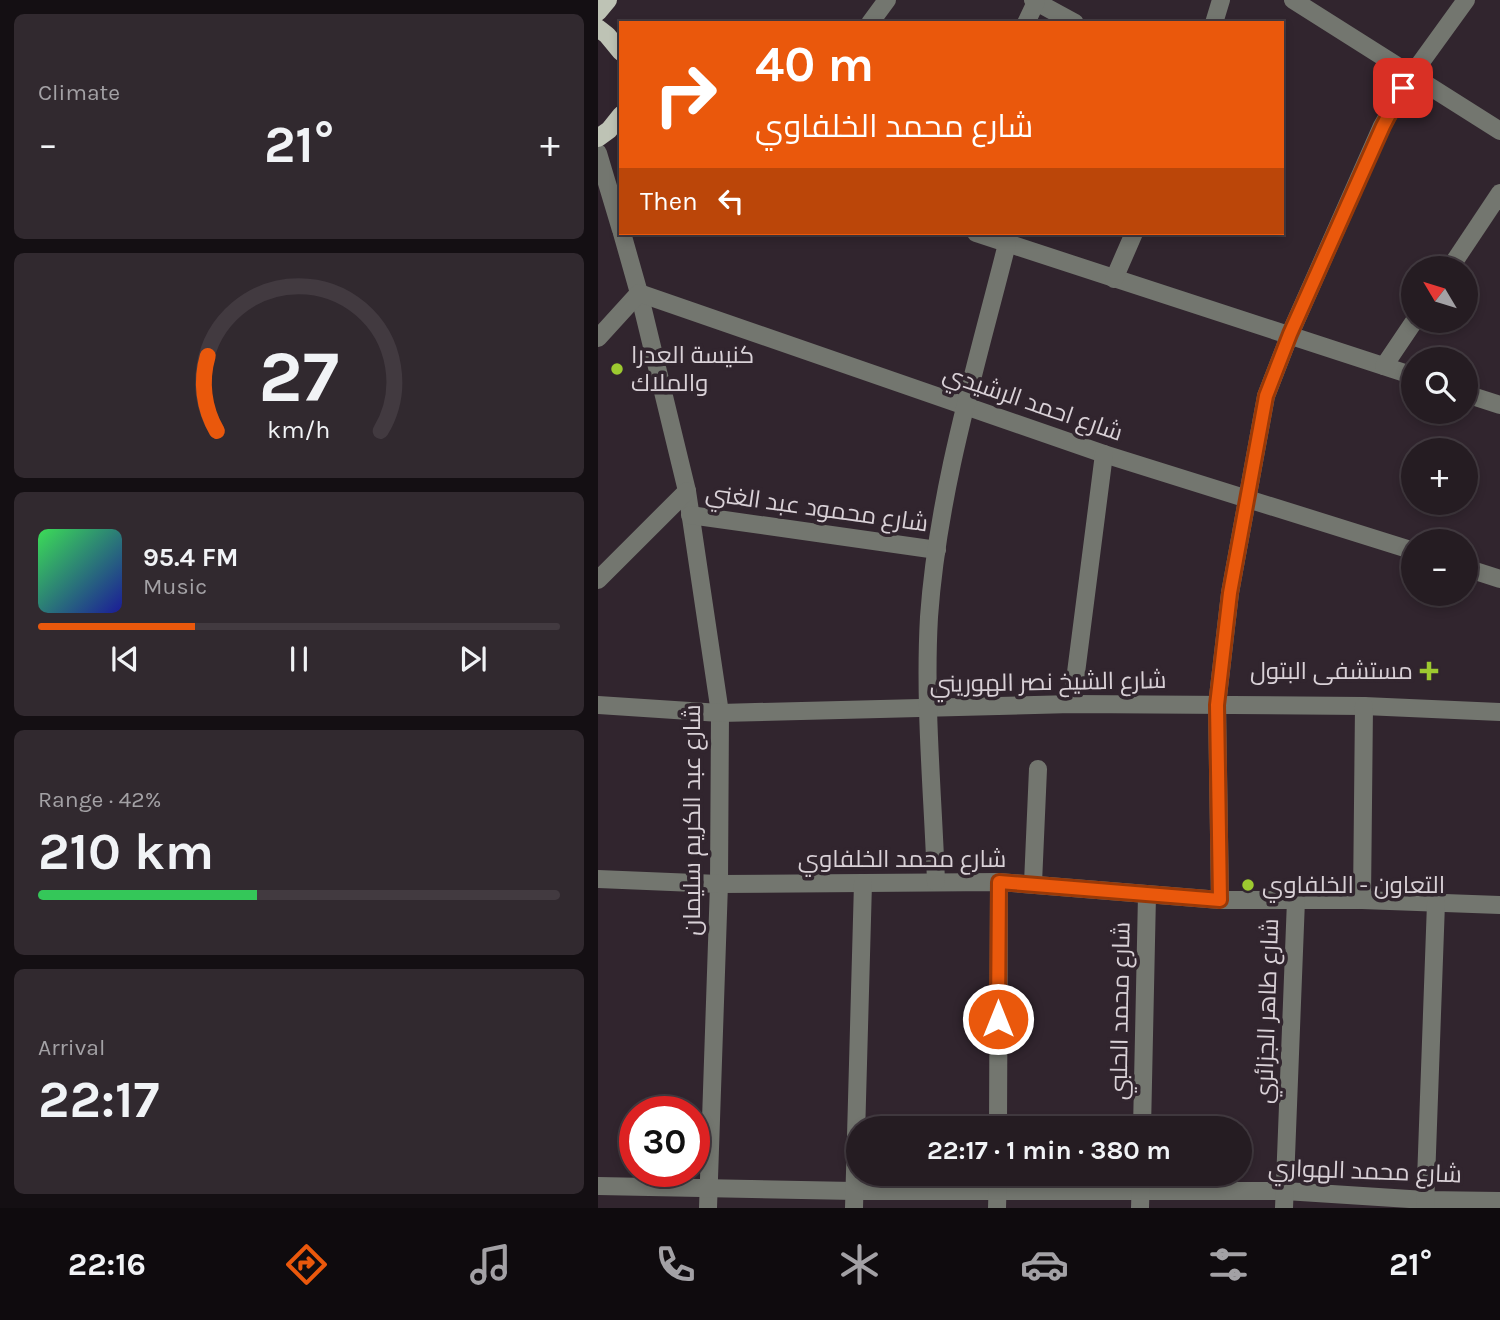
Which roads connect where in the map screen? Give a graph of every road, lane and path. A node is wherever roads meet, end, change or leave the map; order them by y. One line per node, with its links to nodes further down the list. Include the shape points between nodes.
1 (608, 0): 7 (main road)
2 (887, 0): 8 (street)
3 (1221, 0): 11 (street)
4 (1293, 0): 14 (street)
5 (1466, 0): 14 (street)
6 (1035, 1): 9 (street); 10 (street)
7 (598, 12)
8 (871, 21)
9 (1027, 21)
10 (1071, 21)
11 (1215, 21)
12 (598, 28): 13 (main road)
13 (619, 49)
14 (1411, 76): 16 (street); 29 (street, via 1383,126)
15 (619, 118): 17 (main road)
16 (1499, 131)
17 (598, 138)
18 (598, 153): 20 (street, شارع عبد الكريم سليمان)
19 (1499, 193): 25 (street)
20 (619, 224)
21 (622, 235): 27 (street, شارع عبد الكريم سليمان)
22 (982, 235): 24 (street)
23 (1133, 235): 26 (street)
24 (1007, 244): 26 (street); 35 (street)
25 (1458, 256)
26 (1114, 279): 29 (street)
27 (639, 293): 30 (street); 35 (street, شارع احمد الرشيدي); 37 (street, شارع عبد الكريم سليمان)
28 (1406, 333): 31 (street)
29 (1290, 334): 31 (street); 38 (street, via 1266,396)
30 (598, 338)
31 (1384, 366): 32 (street)
32 (1401, 372)
33 (1478, 398): 34 (street)
34 (1499, 405)
35 (966, 406): 36 (street, شارع احمد الرشيدي); 41 (street)
36 (1104, 454): 38 (street, شارع احمد الرشيدي); 45 (street)
37 (687, 491): 39 (street, شارع عبد الكريم سليمان); 44 (street)
38 (1246, 498): 40 (street, شارع احمد الرشيدي); 47 (street)
39 (690, 515): 41 (street, شارع محمود عبد الغني); 51 (street, شارع عبد الكريم سليمان)
40 (1401, 547)
41 (937, 550): 49 (street, via 929,618)
42 (1478, 572): 43 (street)
43 (1499, 579)
44 (598, 580)
45 (1072, 704): 47 (street, شارع الشيخ نصر الهوريني); 49 (street, شارع الشيخ نصر الهوريني)
46 (598, 705): 51 (street, شارع الشيخ نصر الهوريني)
47 (1217, 705): 48 (street, شارع الشيخ نصر الهوريني); 60 (street)
48 (1364, 706): 50 (street, شارع الشيخ نصر الهوريني); 62 (street)
49 (929, 709): 51 (street, شارع الشيخ نصر الهوريني); 54 (street)
50 (1499, 712)
51 (720, 713): 58 (street, شارع عبد الكريم سليمان)
52 (1038, 769): 57 (street)
53 (598, 879): 58 (street, شارع محمد الخلفاوي)
54 (936, 882): 55 (street, شارع محمد الخلفاوي); 56 (street, شارع محمد الخلفاوي)
55 (999, 882): 57 (street, شارع محمد الخلفاوي); 65 (street)
56 (863, 883): 58 (street, شارع محمد الخلفاوي); 71 (street)
57 (1033, 883): 59 (street, شارع محمد الخلفاوي)
58 (719, 884): 68 (street, شارع عبد الكريم سليمان)
59 (1147, 895): 60 (street, شارع محمد الخلفاوي); 66 (street, شارع محمد الحلبي)
60 (1220, 900): 61 (street, شارع محمد الخلفاوي)
61 (1296, 900): 62 (street, شارع محمد الخلفاوي); 72 (street, شارع طاهر الجزائري)
62 (1362, 901): 63 (street, شارع محمد الخلفاوي)
63 (1436, 904): 64 (street, شارع محمد الخلفاوي); 74 (street)
64 (1499, 905)
65 (998, 1116)
66 (1142, 1116)
67 (598, 1186): 68 (street, شارع محمد الهواري)
68 (709, 1189): 71 (street, شارع محمد الهواري); 75 (street, شارع عبد الكريم سليمان)
69 (998, 1191): 70 (street, شارع محمد الهواري); 71 (street, شارع محمد الهواري)
70 (1140, 1191): 72 (street, شارع محمد الهواري)
71 (854, 1199)
72 (1284, 1199): 74 (street, شارع محمد الهواري)
73 (1499, 1201): 74 (street, شارع محمد الهواري)
74 (1425, 1204)
75 (708, 1208)

